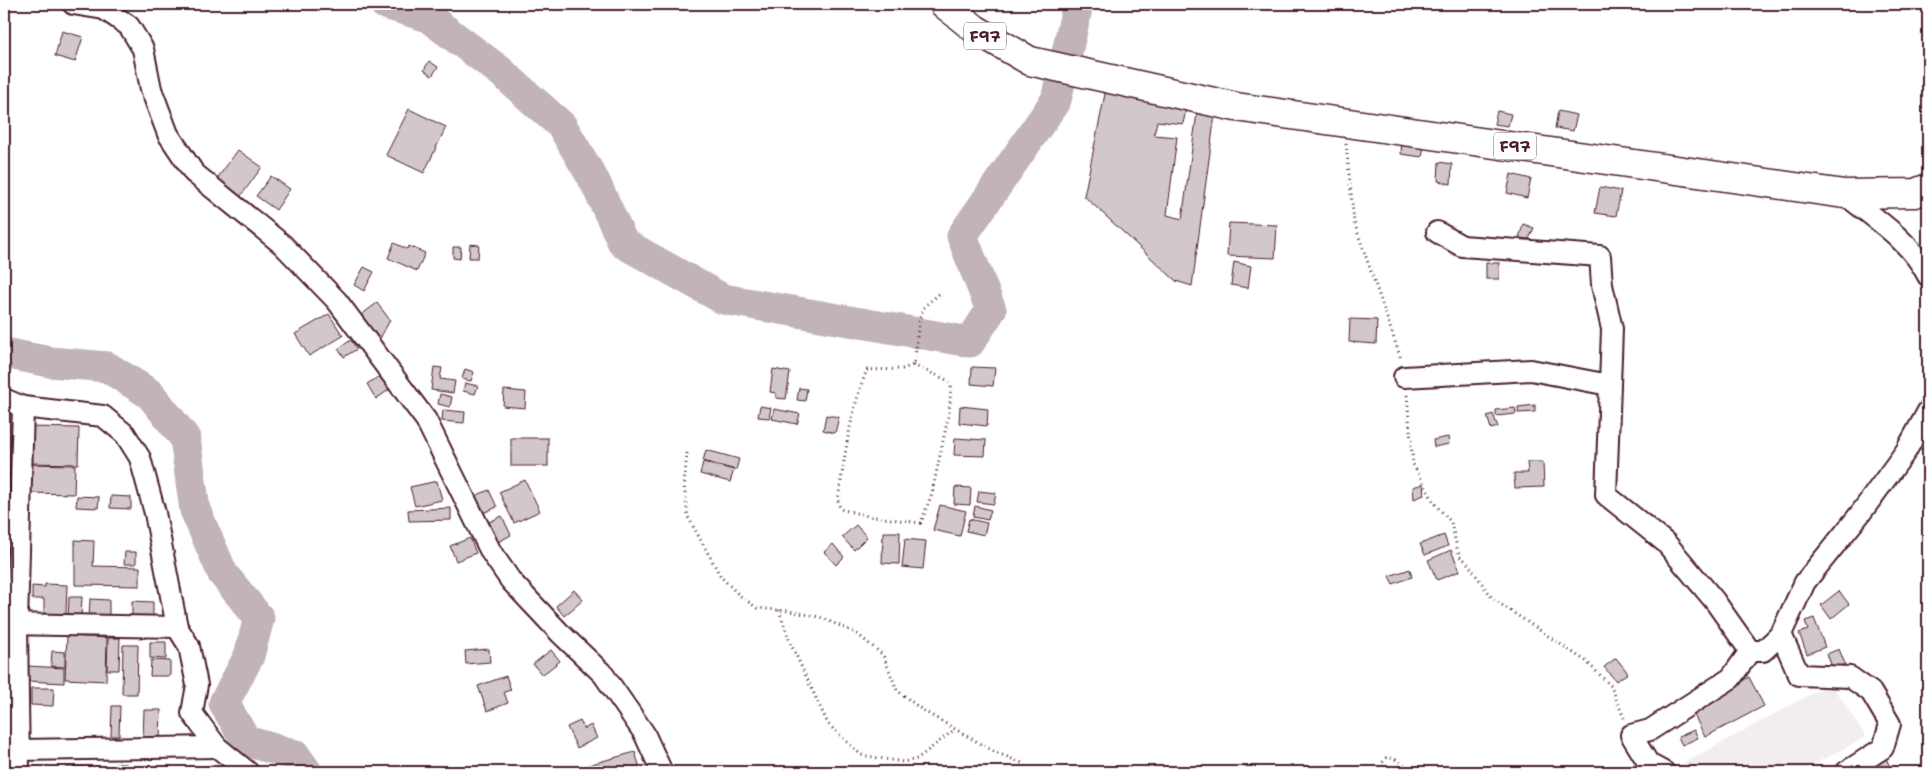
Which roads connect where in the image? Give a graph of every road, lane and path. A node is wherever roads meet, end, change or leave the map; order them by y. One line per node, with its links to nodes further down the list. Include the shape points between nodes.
1 (73, 4): 3 (street)
2 (944, 4): 4 (main road, F97, via 975,30 1030,61 1236,107)
3 (102, 6): 29 (street, via 130,26 143,48 151,89 168,134 194,173 283,246 337,301 426,420 491,552 511,581 603,674 644,733)
4 (1345, 121): 6 (main road, F97); 11 (path, via 1354,222 1399,350)
5 (1928, 188): 6 (main road, F97, via 1915,193)
6 (1844, 194): 8 (street, via 1922,262)
7 (1437, 232): 12 (street, via 1462,246 1600,256 1602,285 1612,329)
8 (1928, 276)
9 (941, 292): 10 (path, via 921,313)
10 (913, 365): 10 (path, via 902,369 867,370 850,425 838,500 840,509 921,523 932,493 949,413 951,387 947,380)
11 (1404, 377): 12 (street, via 1531,370); 23 (path, via 1413,464 1435,504 1451,522 1458,556 1466,561 1493,599 1587,662 1611,686)
12 (1609, 385): 21 (street, via 1606,495 1666,543 1714,600)
13 (4, 399): 14 (street)
14 (23, 407): 18 (street); 19 (street, via 103,416 124,434 140,458)
15 (1928, 411): 20 (street, via 1906,451 1805,582)
16 (687, 453): 17 (path, via 684,485 688,517 702,547 721,577 739,595 757,608)
17 (779, 610): 22 (path, via 820,618 856,633 883,655 897,690); 22 (path, via 790,642 828,724 861,755 903,762 918,759)
18 (10, 624): 19 (street); 25 (street)
19 (177, 627): 24 (street, via 189,646 197,685 192,713)
20 (1781, 634): 21 (street, via 1763,651); 34 (street, via 1799,674 1850,677 1871,692 1890,724 1883,748)
21 (1750, 651): 23 (street, via 1731,678 1650,730)
22 (954, 730): 26 (path)
23 (1631, 735): 32 (street, via 1638,760); 33 (street, via 1649,764)
24 (217, 747): 25 (street); 28 (street)
25 (18, 750): 27 (street)
26 (1022, 763)
27 (19, 772)
28 (248, 772)
29 (662, 772)
30 (1383, 772): 31 (path, via 1382,763 1386,758 1393,758)
31 (1416, 772)
32 (1648, 772)
33 (1664, 772)
34 (1846, 772)

